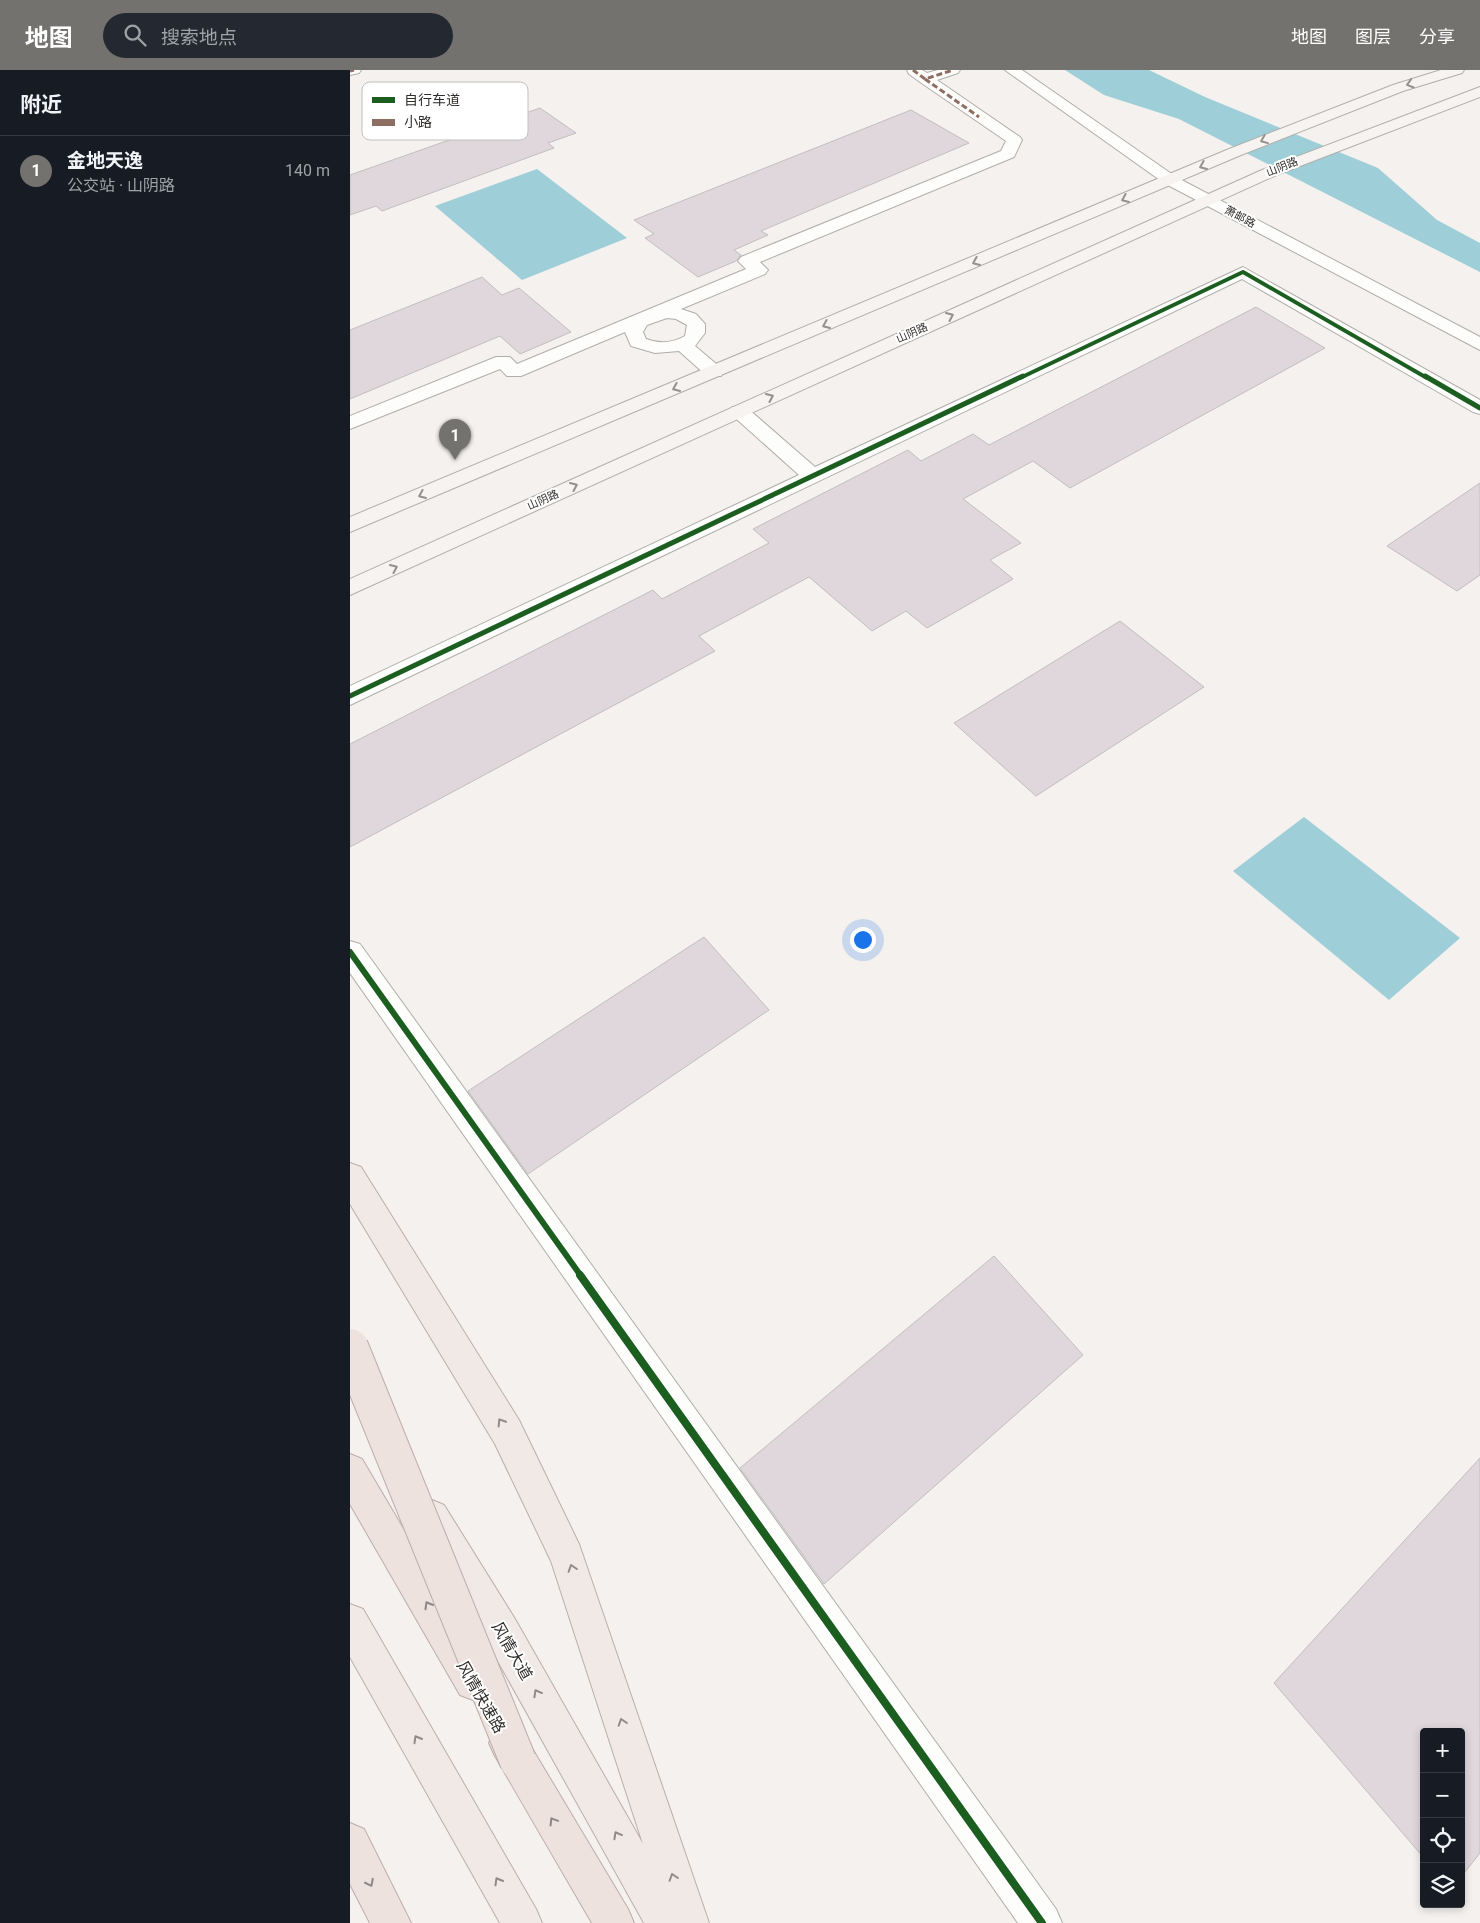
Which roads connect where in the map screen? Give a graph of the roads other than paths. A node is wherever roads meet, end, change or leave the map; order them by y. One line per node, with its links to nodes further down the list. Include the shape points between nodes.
1 (354, 70): 5 (street)
2 (954, 70): 6 (street)
3 (1012, 70): 8 (street, 萧邮路)
4 (1457, 70): 8 (main road, one-way to 8, via 1398,88 1293,128)
5 (350, 71)
6 (919, 75): 10 (street, via 1014,140 1008,154 747,261 759,270)
7 (1480, 92): 9 (main road, 山阴路, via 1335,146)
8 (1170, 180): 9 (street, 萧邮路); 13 (main road, one-way to 13)
9 (1208, 200): 12 (street, 萧邮路); 15 (main road, 山阴路, one-way to 9)
10 (647, 317): 11 (street, via 636,326 634,332 638,342 654,348); 11 (street, via 666,312 692,319 696,324 695,335); 16 (street, via 514,372 503,361)
11 (682, 344): 13 (street)
12 (1480, 344)
13 (714, 372): 18 (main road, one-way to 18)
14 (1480, 408): 17 (street, via 1243,272)
15 (739, 411): 17 (street); 19 (main road, 山阴路, one-way to 15)
16 (350, 423)
17 (813, 476): 20 (street)
18 (350, 525)
19 (350, 588)
20 (350, 696)
21 (350, 952): 34 (street)
22 (350, 1177): 33 (main road, one-way to 22, via 567,1556 507,1432)
23 (350, 1347): 27 (highway, bridge)
24 (350, 1383): 32 (main road, 风情大道, one-way to 24, via 502,1632)
25 (350, 1471): 27 (highway, 风情快速路, one-way to 25, bridge)
26 (350, 1622): 30 (main road, one-way to 26)
27 (518, 1761): 31 (highway, 风情快速路, one-way to 27)
28 (350, 1843): 29 (highway, one-way to 29)
29 (391, 1923)
30 (522, 1923)
31 (614, 1923)
32 (666, 1923)
33 (689, 1923)
34 (1042, 1923)

